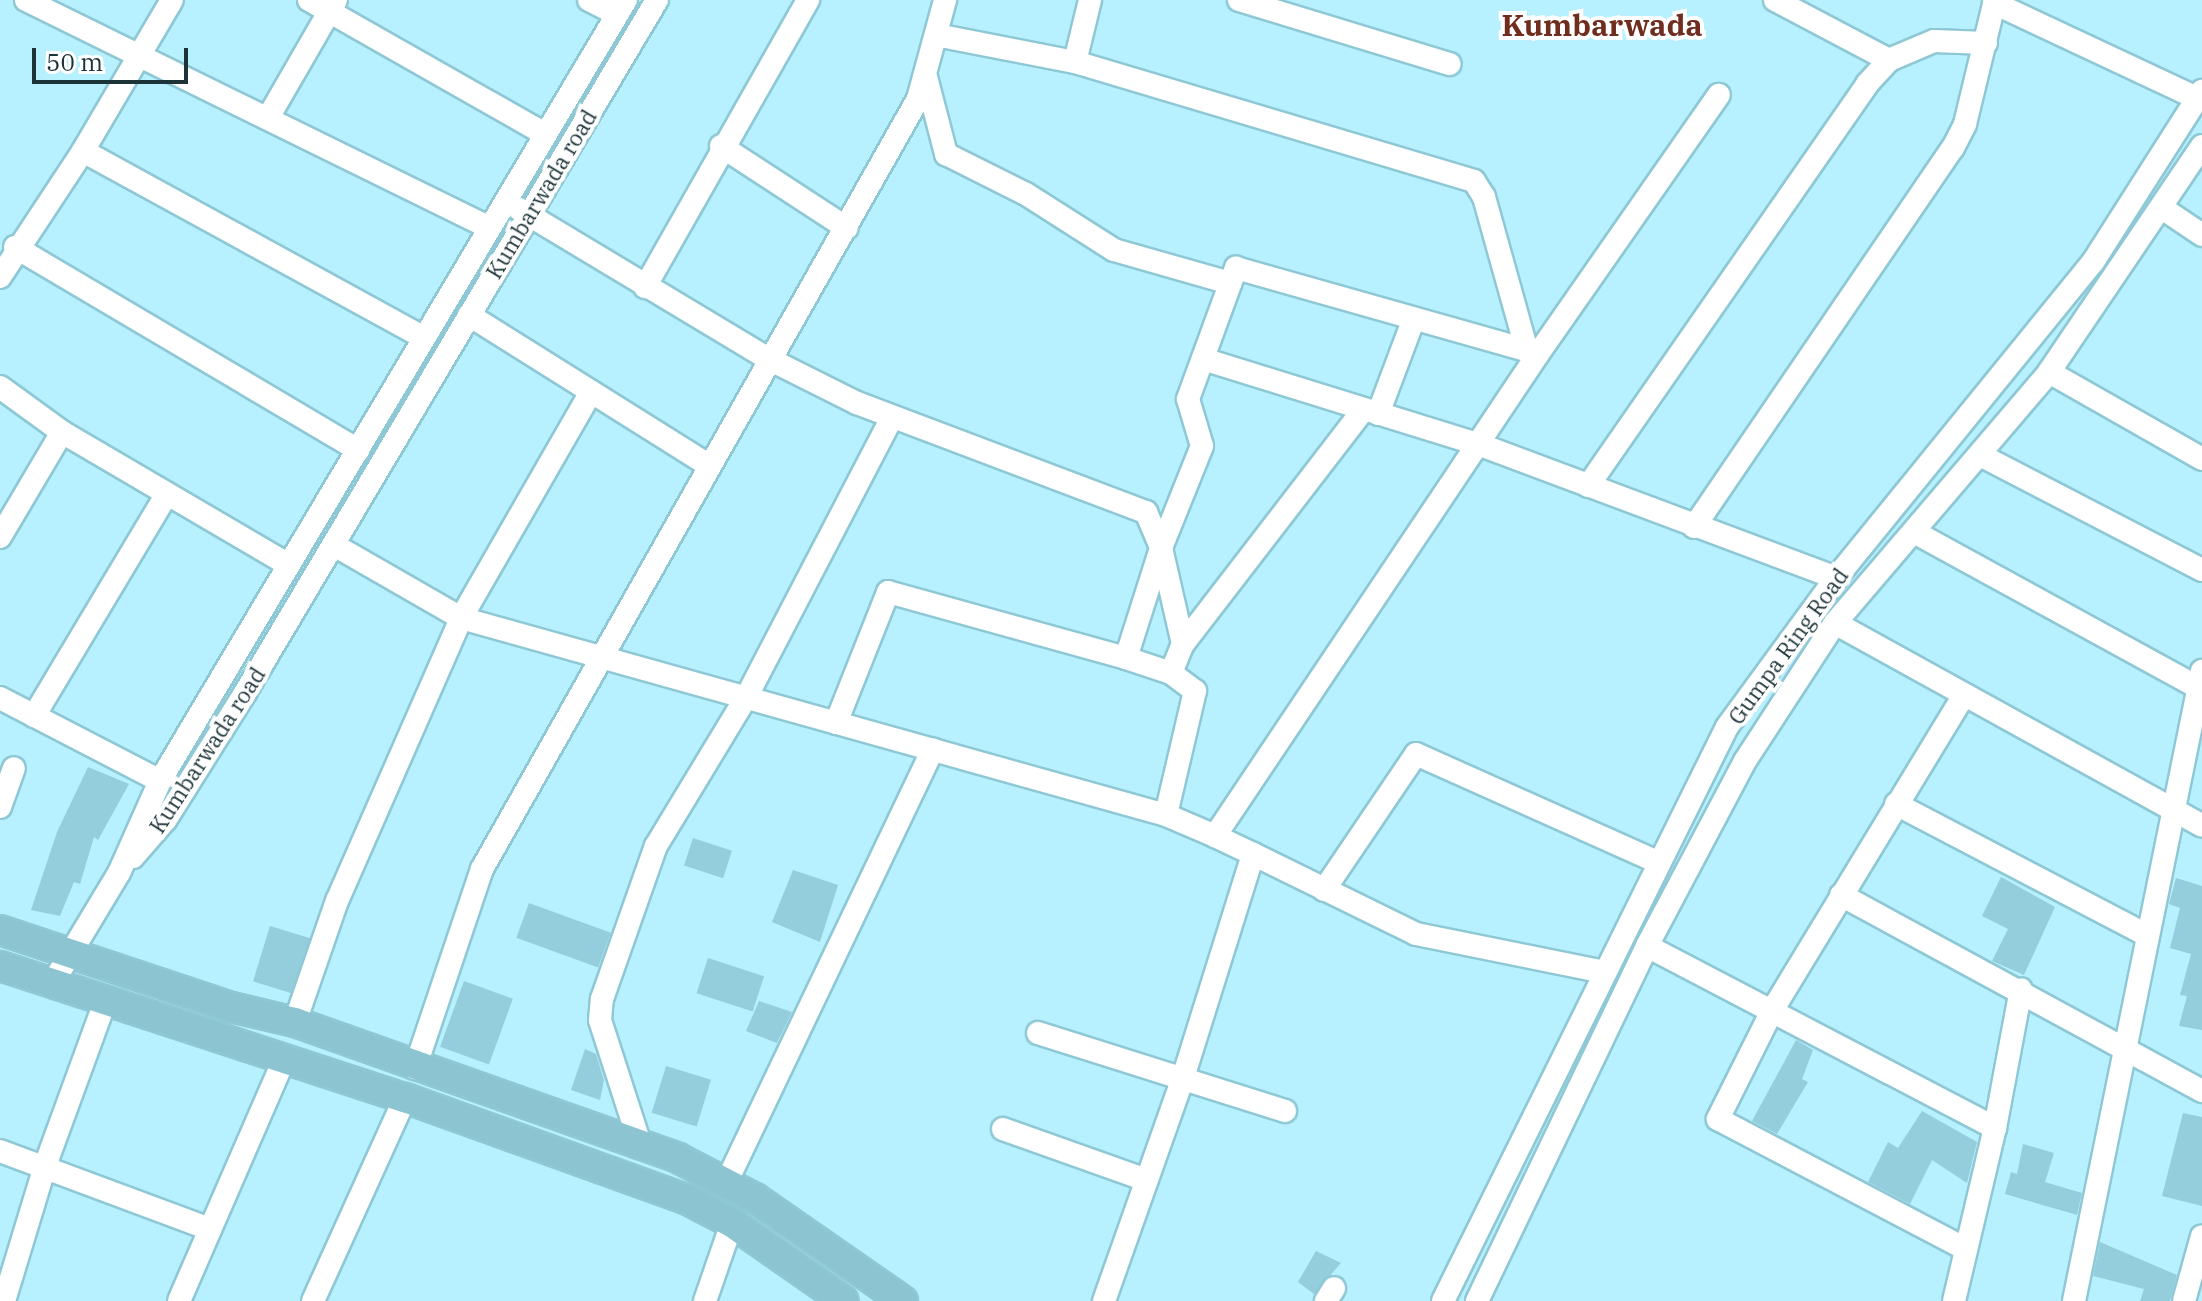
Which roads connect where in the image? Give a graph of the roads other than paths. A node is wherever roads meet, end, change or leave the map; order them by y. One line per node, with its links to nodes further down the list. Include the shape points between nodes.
1 (26, 0): 16 (street)
2 (172, 0): 16 (street)
3 (309, 0): 12 (street)
4 (589, 0): 13 (street)
5 (657, 0): 30 (street, Kumbarwada road)
6 (808, 0): 25 (street)
7 (1090, 0): 18 (street)
8 (1239, 0): 19 (street)
9 (1775, 0): 17 (street)
10 (942, 1): 14 (street)
11 (1994, 2): 15 (street); 21 (street)
12 (333, 6): 23 (street); 24 (street)
13 (621, 7): 24 (street, Kumbarwada road)
14 (936, 35): 18 (street); 20 (street)
15 (1986, 43): 17 (street, via 1934,41); 57 (street, via 1965,124 1953,148)
16 (139, 57): 23 (street); 27 (street)
17 (1889, 60): 55 (street, via 1853,100)
18 (1075, 62): 41 (street, via 1474,181 1484,197)
19 (1450, 64)
20 (925, 73): 32 (street, via 918,99); 36 (street, via 946,154 1040,202 1114,250)
21 (2200, 94): 64 (street, Gumpa Ring Road, via 2093,262)
22 (1719, 95): 41 (street)
23 (269, 116): 31 (street)
24 (545, 134): 28 (street, Kumbarwada road)
25 (721, 146): 32 (street); 37 (street)
26 (2202, 146): 29 (street, Gumpa Ring Road)
27 (83, 151): 34 (street); 40 (street)
28 (504, 201): 30 (street); 31 (street, Kumbarwada road)
29 (2162, 208): 33 (street); 44 (street, Gumpa Ring Road)
30 (529, 215): 37 (street); 38 (street, Kumbarwada road)
31 (488, 227): 40 (street, Kumbarwada road)
32 (847, 228): 42 (street)
33 (2202, 235)
34 (15, 247): 35 (street); 51 (street)
35 (0, 277)
36 (1230, 283): 39 (street, via 1236,268); 43 (street)
37 (645, 287): 42 (street)
38 (469, 315): 46 (street); 60 (street, Kumbarwada road)
39 (1413, 321): 41 (street); 47 (street)
40 (424, 338): 51 (street, Kumbarwada road)
41 (1532, 352): 50 (street)
42 (769, 359): 48 (street); 54 (street)
43 (1203, 359): 47 (street); 61 (street, via 1188,399 1202,446)
44 (2049, 372): 52 (street, Gumpa Ring Road); 53 (street)
45 (0, 387): 49 (street)
46 (591, 392): 54 (street); 65 (street)
47 (1371, 412): 50 (street); 67 (street)
48 (891, 419): 61 (street, via 1142,509); 72 (street)
49 (62, 432): 56 (street); 59 (street)
50 (1478, 444): 55 (street); 85 (street)
51 (358, 450): 62 (street, Kumbarwada road)
52 (1980, 455): 58 (street, Gumpa Ring Road); 63 (street)
53 (2202, 459)
54 (710, 466): 68 (street)
55 (1588, 486): 57 (street)
56 (167, 494): 62 (street); 75 (street)
57 (1694, 527): 64 (street)
58 (1916, 533): 66 (street, Gumpa Ring Road); 71 (street)
59 (0, 537)
60 (334, 545): 65 (street); 88 (street, Kumbarwada road, via 166,819)
61 (1161, 548): 67 (street); 69 (street)
62 (289, 565): 79 (street, Kumbarwada road)
63 (2202, 570)
64 (1836, 578): 87 (street, Gumpa Ring Road, via 1739,707)
65 (461, 618): 68 (street); 101 (street, via 337,901)
66 (1835, 623): 73 (street); 93 (street, Gumpa Ring Road, via 1745,761)
67 (1183, 644): 70 (street)
68 (606, 658): 72 (street); 105 (street, via 482,869)
69 (1126, 658): 70 (street); 76 (street, via 888,592)
70 (1171, 673): 83 (street, via 1190,684 1196,700)
71 (2200, 679): 82 (street)
72 (748, 694): 76 (street); 112 (street, via 656,846 602,999 600,1020)
73 (1964, 695): 80 (street); 82 (street)
74 (0, 698): 75 (street)
75 (34, 716): 79 (street)
76 (836, 723): 77 (street)
77 (933, 750): 83 (street); 116 (street)
78 (14, 768): 81 (street)
79 (160, 781): 88 (street, Kumbarwada road)
80 (1896, 804): 90 (street); 92 (street)
81 (0, 807)
82 (2174, 811): 84 (street); 92 (street)
83 (1166, 815): 85 (street)
84 (2202, 826)
85 (1215, 836): 86 (street)
86 (1253, 854): 89 (street); 106 (street)
87 (1657, 862): 89 (street, via 1416,754); 96 (street, Gumpa Ring Road)
88 (119, 873): 94 (street)
89 (1324, 890): 96 (street, via 1395,927 1436,940)
90 (1841, 895): 98 (street); 100 (street)
91 (0, 930): 94 (main road)
92 (2148, 936): 103 (street)
93 (1647, 946): 100 (street); 129 (street, Gumpa Ring Road)
94 (70, 953): 97 (street); 101 (main road, via 231,1007)
95 (0, 966): 97 (main road)
96 (1604, 972): 128 (street, Gumpa Ring Road)
97 (52, 984): 99 (main road)
98 (2021, 989): 103 (street); 110 (street)
99 (105, 1002): 104 (main road); 114 (street)
100 (1772, 1011): 110 (street); 120 (street, via 1719,1121)
101 (295, 1022): 105 (main road)
102 (1038, 1033): 106 (street)
103 (2127, 1051): 107 (street); 131 (street)
104 (283, 1062): 108 (main road); 118 (street)
105 (415, 1068): 112 (main road)
106 (1182, 1081): 109 (street); 115 (street)
107 (2202, 1091)
108 (405, 1098): 117 (main road, via 686,1199); 123 (street)
109 (1285, 1111)
110 (1995, 1128): 120 (street)
111 (1003, 1129): 115 (street)
112 (640, 1144): 116 (main road)
113 (0, 1151): 114 (street)
114 (45, 1166): 118 (street); 121 (street)
115 (1146, 1180): 127 (street)
116 (727, 1181): 126 (main road)
117 (732, 1223): 124 (street); 125 (main road)
118 (210, 1229): 122 (street)
119 (2202, 1236): 132 (street)
120 (1966, 1249): 130 (street)
121 (4, 1301)
122 (179, 1301)
123 (313, 1301)
124 (705, 1301)
125 (844, 1301)
126 (903, 1301)
127 (1104, 1301)
128 (1443, 1301)
129 (1477, 1301)
130 (1954, 1301)
131 (2074, 1301)
132 (2184, 1301)

